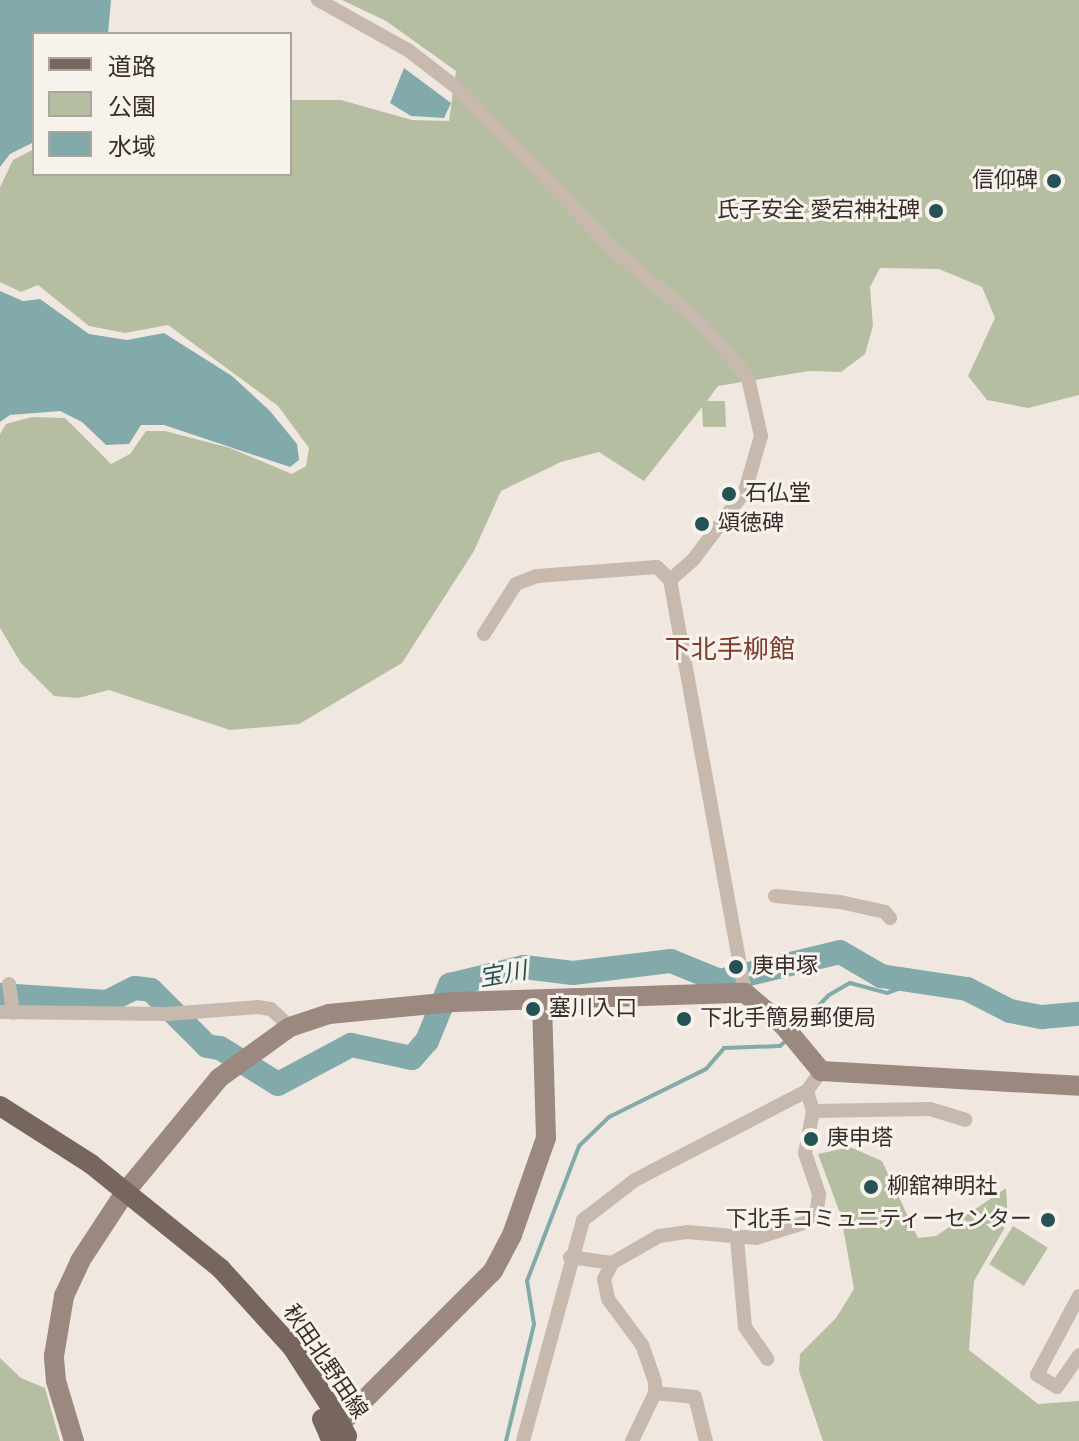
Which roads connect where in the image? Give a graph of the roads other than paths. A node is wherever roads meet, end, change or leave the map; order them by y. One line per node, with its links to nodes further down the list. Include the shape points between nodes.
1 (318, 0): 2 (street, via 408,50 461,91 617,253 702,324 748,378 761,436 745,491 693,560)
2 (670, 580): 3 (street, via 657,567 537,576 516,584); 7 (street)
3 (484, 634)
4 (775, 896): 5 (street, via 840,902 885,912)
5 (890, 918)
6 (9, 984): 9 (street)
7 (744, 984): 8 (street); 11 (street)
8 (542, 1001): 10 (street, via 453,1002 329,1014); 27 (street, via 546,1138 512,1235 493,1271)
9 (6, 1013): 10 (street, via 271,1009)
10 (290, 1027): 17 (street, via 219,1078)
11 (821, 1071): 12 (street); 13 (street)
12 (1079, 1086)
13 (807, 1091): 15 (street); 19 (street, via 607,1198 583,1220)
14 (0, 1106): 17 (main road, 秋田北野田線)
15 (813, 1111): 16 (street, via 930,1109); 18 (street, via 805,1153 817,1186 817,1210 795,1230)
16 (965, 1120)
17 (126, 1191): 25 (main road, 秋田北野田線, bridge, via 192,1245 283,1354); 26 (street, via 80,1261 56,1331 56,1381)
18 (737, 1239): 20 (street, via 687,1232 659,1236); 23 (street, via 745,1327)
19 (570, 1257): 20 (street); 28 (street)
20 (612, 1263): 24 (street, via 604,1279 608,1299 651,1361)
21 (1079, 1296): 22 (street, via 1037,1375 1057,1387)
22 (1079, 1355)
23 (767, 1359)
24 (655, 1393): 29 (street); 30 (street, via 695,1397)
25 (343, 1439)
26 (74, 1441)
27 (324, 1441)
28 (523, 1441)
29 (632, 1441)
30 (706, 1441)

